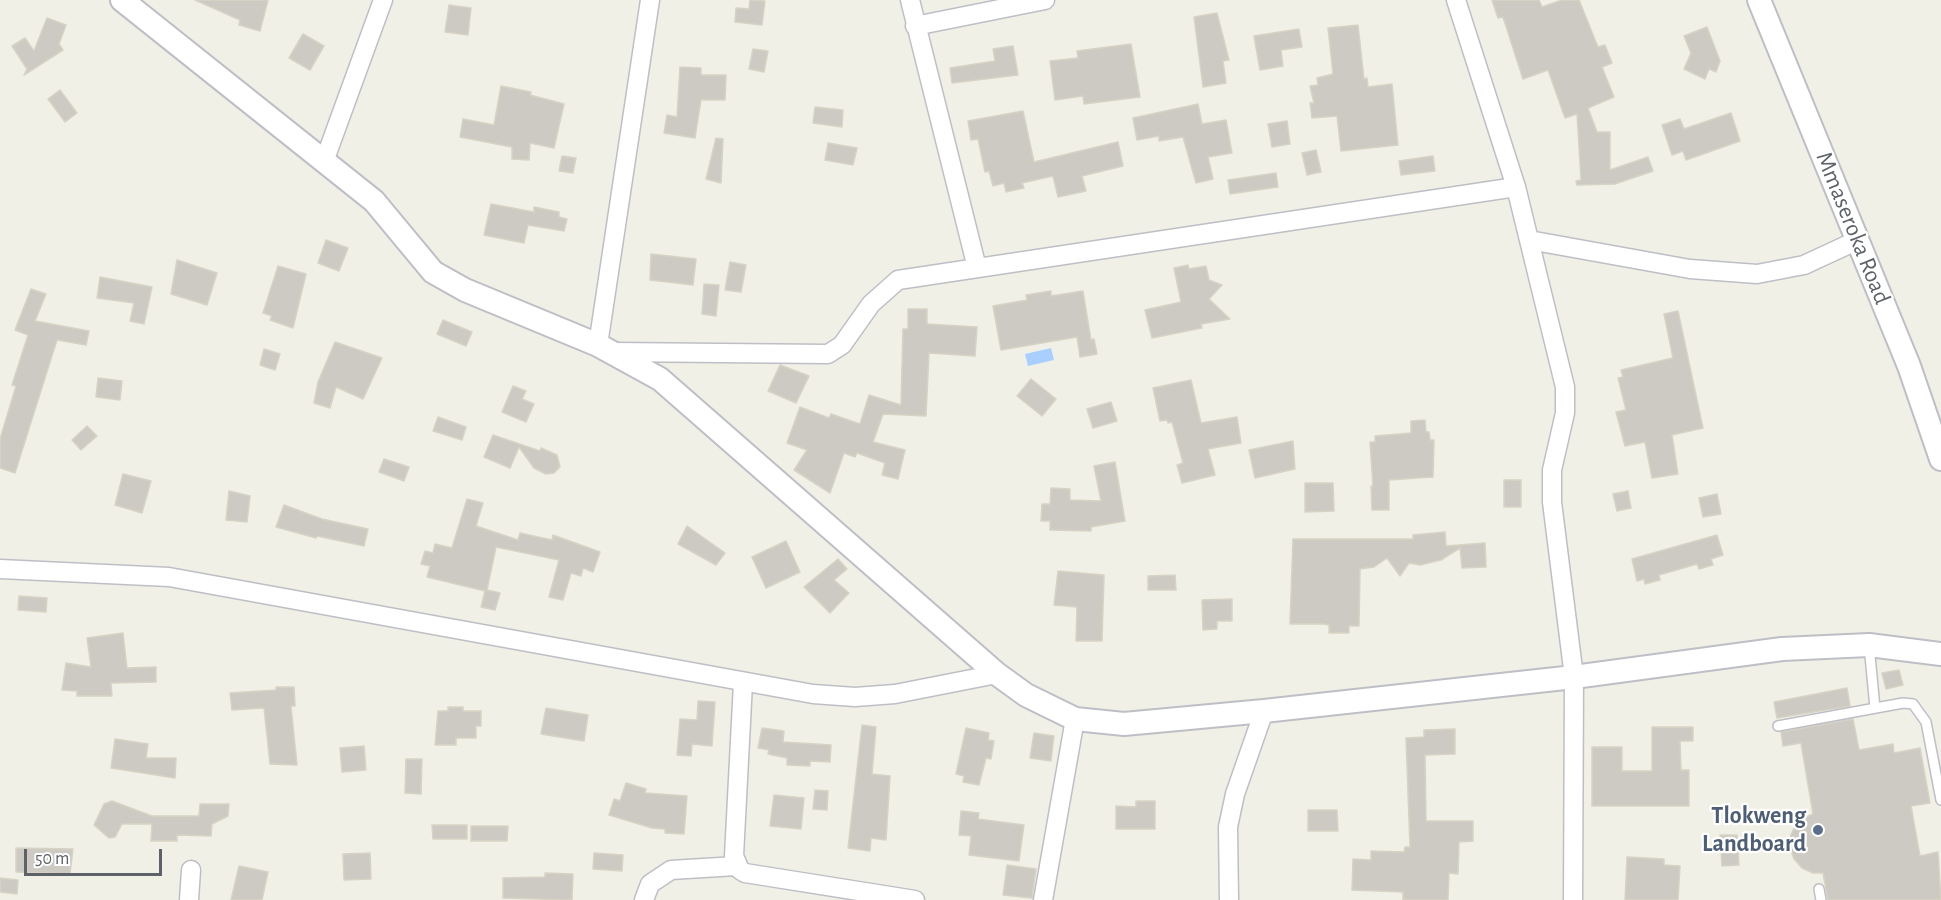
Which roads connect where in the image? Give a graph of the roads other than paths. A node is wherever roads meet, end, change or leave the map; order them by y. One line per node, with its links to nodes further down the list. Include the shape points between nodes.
1 (122, 0): 8 (street)
2 (383, 0): 10 (street)
3 (650, 0): 15 (street)
4 (910, 0): 9 (street)
5 (1045, 0): 9 (street)
6 (1456, 0): 11 (street)
7 (1759, 0): 13 (street, Mmaseroka Road)
8 (143, 8): 10 (street)
9 (915, 26): 14 (street)
10 (325, 159): 15 (street, via 374,201 434,272 465,290)
11 (1516, 187): 12 (street); 14 (street)
12 (1529, 240): 13 (street, via 1690,269 1757,274 1804,265); 21 (street, via 1565,387 1565,412 1552,470 1552,502)
13 (1858, 240): 16 (street, Mmaseroka Road, via 1910,366)
14 (977, 268): 15 (street, via 898,280 871,304 842,345 828,354)
15 (605, 348): 20 (street, via 660,379)
16 (1941, 459)
17 (0, 569): 22 (street, via 169,577)
18 (1869, 645): 19 (street); 21 (street, via 1773,650); 23 (lane)
19 (1941, 654)
20 (997, 674): 22 (street, via 895,694 855,697); 25 (street, via 1026,695)
21 (1574, 677): 24 (street); 36 (street)
22 (743, 683): 28 (street)
23 (1875, 708): 26 (lane); 27 (lane, via 1909,703 1920,711 1926,722)
24 (1264, 711): 25 (street, via 1124,724); 35 (street, via 1235,794 1228,827)
25 (1075, 719): 34 (street)
26 (1778, 726)
27 (1941, 800)
28 (736, 866): 32 (street, via 671,870 650,884); 33 (street, via 745,873)
29 (191, 870): 31 (street)
30 (1819, 889): 37 (lane)
31 (189, 900)
32 (644, 900)
33 (915, 900)
34 (1043, 900)
35 (1229, 900)
36 (1573, 900)
37 (1821, 900)

